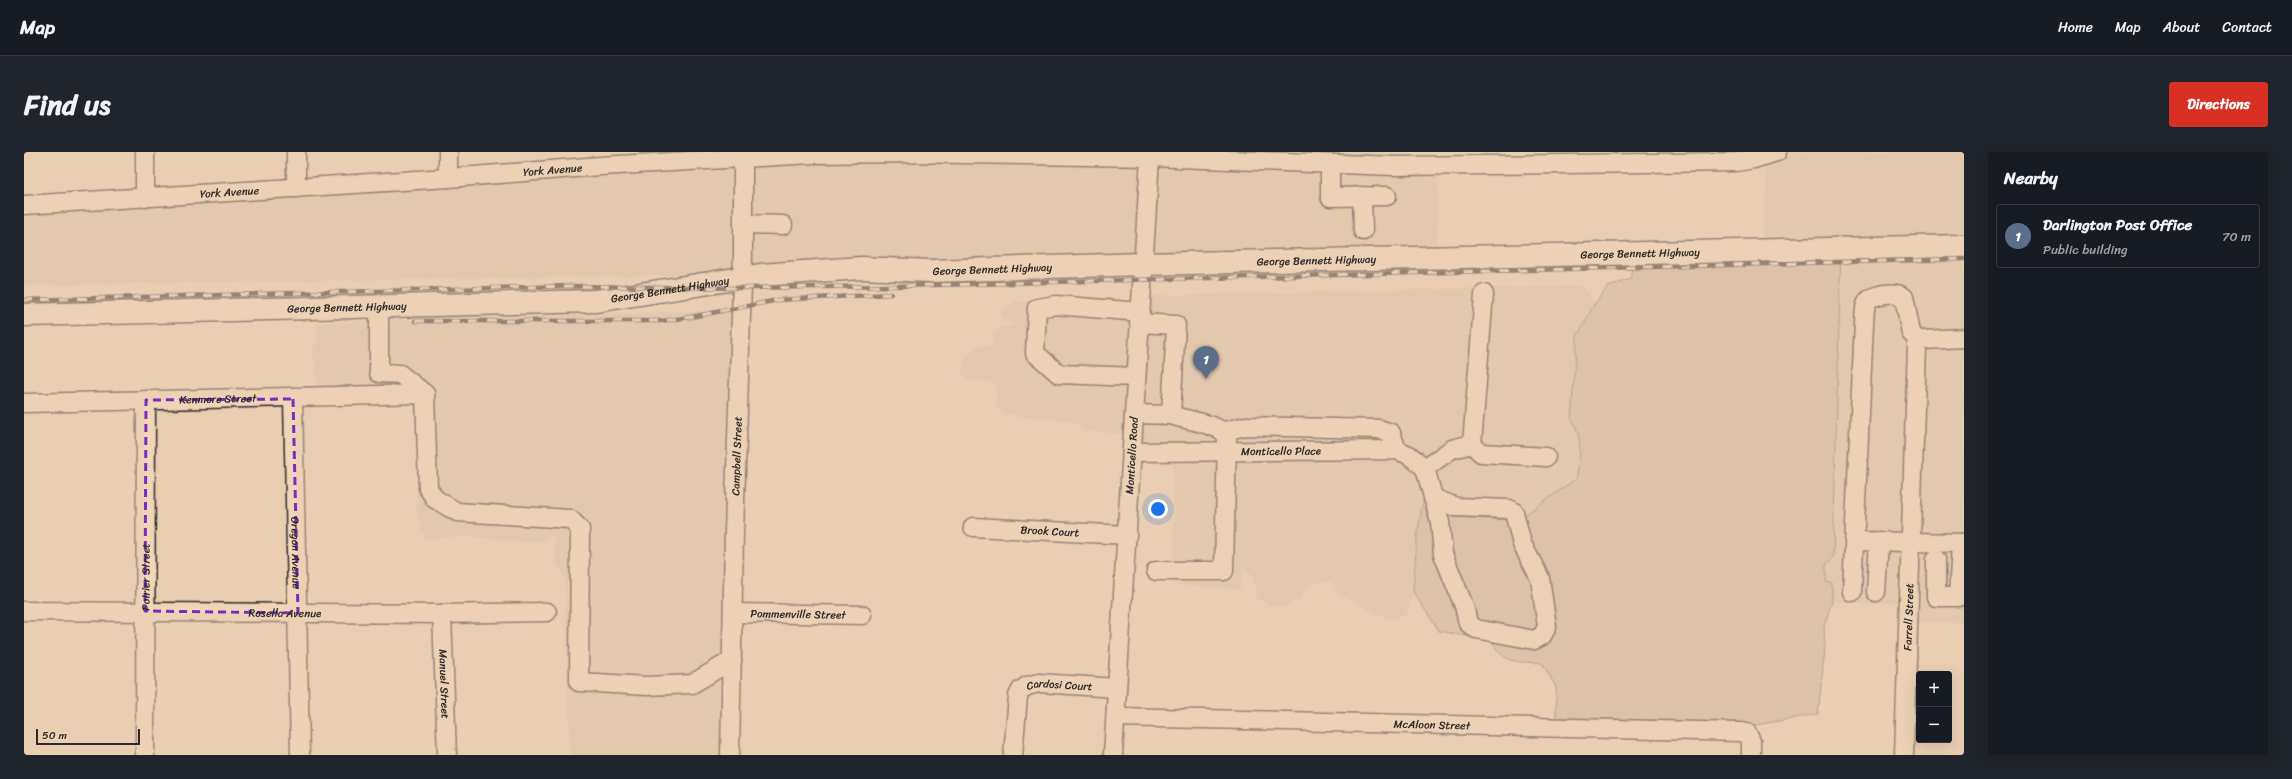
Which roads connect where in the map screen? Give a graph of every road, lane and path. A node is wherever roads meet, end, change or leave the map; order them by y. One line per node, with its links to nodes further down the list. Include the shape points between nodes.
1 (145, 152): 19 (street)
2 (296, 152): 16 (street)
3 (448, 152): 15 (street)
4 (812, 153): 5 (street, York Avenue); 9 (street, York Avenue)
5 (843, 153): 7 (street, York Avenue)
6 (1770, 153): 10 (street, York Avenue, via 1736,162)
7 (1133, 154): 8 (street, York Avenue)
8 (1150, 157): 14 (street, York Avenue); 25 (street, Monticello Road)
9 (743, 158): 11 (street, York Avenue); 21 (street, Campbell Street)
10 (1612, 158): 13 (street, York Avenue)
11 (600, 159): 15 (street, York Avenue)
12 (1394, 159): 13 (street, York Avenue); 14 (street, York Avenue)
13 (1443, 159)
14 (1330, 165): 17 (street, via 1330,197)
15 (448, 178): 16 (street, York Avenue)
16 (296, 188): 19 (street, York Avenue)
17 (1362, 196): 18 (street); 23 (street)
18 (1387, 196)
19 (145, 198): 20 (street, York Avenue)
20 (24, 205)
21 (743, 224): 22 (street); 26 (street, Campbell Street)
22 (783, 225)
23 (1363, 231)
24 (1964, 246): 25 (main road, George Bennett Highway)
25 (1143, 264): 26 (main road, George Bennett Highway, via 932,271 846,269); 30 (street, Monticello Road)
26 (742, 278): 28 (main road, George Bennett Highway, via 596,301); 62 (street, Campbell Street)
27 (1484, 294): 41 (street)
28 (379, 306): 29 (main road, George Bennett Highway); 34 (street, via 379,373 400,374)
29 (24, 315)
30 (1139, 317): 33 (street, Monticello Road); 33 (street, via 1056,305 1037,308 1035,353 1059,374); 39 (street, via 1176,325)
31 (1964, 338): 32 (street)
32 (1919, 342): 50 (street, via 1911,333 1904,297 1893,293 1873,296 1868,300 1865,312); 52 (street, Farrell Street)
33 (1136, 377): 38 (street, Monticello Road)
34 (418, 395): 35 (street, Kenmore Street); 65 (street, via 428,488 435,499 457,512 570,519 580,529 579,682 646,686 692,684)
35 (293, 399): 36 (street, Kenmore Street); 61 (street, Oregon Avenue)
36 (146, 400): 37 (street, Kenmore Street); 59 (street, Poirier Street)
37 (24, 403)
38 (1134, 414): 39 (street); 43 (street, Monticello Road)
39 (1170, 415): 40 (street)
40 (1224, 431): 42 (street, via 1246,426 1379,429 1391,433); 44 (street, via 1227,436)
41 (1472, 444): 45 (street, via 1480,454); 46 (street, via 1452,449)
42 (1397, 450): 44 (street, Monticello Place); 46 (street, Monticello Place, via 1409,455)
43 (1132, 452): 44 (street, Monticello Place); 49 (street, Monticello Road)
44 (1227, 452): 55 (street, via 1224,571)
45 (1546, 457)
46 (1425, 468): 47 (street)
47 (1433, 498): 47 (street, via 1440,522 1443,554 1464,606 1468,624 1476,629 1534,640 1542,636 1547,627 1540,578 1522,544 1514,512 1509,509 1456,507)
48 (973, 527): 49 (street, Brook Court)
49 (1127, 535): 66 (street, Monticello Road)
50 (1854, 541): 51 (street); 56 (street)
51 (1878, 541): 52 (street); 57 (street)
52 (1910, 541): 53 (street); 75 (street, Farrell Street)
53 (1962, 543): 54 (street, via 1958,597 1936,597)
54 (1936, 559)
55 (1156, 571)
56 (1852, 592)
57 (1876, 592)
58 (24, 611): 59 (street, Rosella Avenue)
59 (145, 611): 61 (street, Rosella Avenue); 68 (street, Poirier Street)
60 (547, 612): 63 (street, Rosella Avenue)
61 (298, 613): 63 (street, Rosella Avenue); 69 (street, Oregon Avenue)
62 (734, 613): 64 (street, Pommenville Street); 65 (street, Campbell Street)
63 (442, 614): 70 (street, Manuel Street)
64 (862, 615)
65 (732, 660): 71 (street, Campbell Street)
66 (1117, 688): 67 (street, Monticello Road); 72 (street, Cardosi Court, via 1038,683 1021,690 1018,696)
67 (1116, 717): 73 (street, Monticello Road); 74 (street, McAloon Street, via 1747,733 1751,741)
68 (145, 755)
69 (300, 755)
70 (447, 755)
71 (730, 755)
72 (1013, 755)
73 (1114, 755)
74 (1751, 755)
75 (1904, 755)

